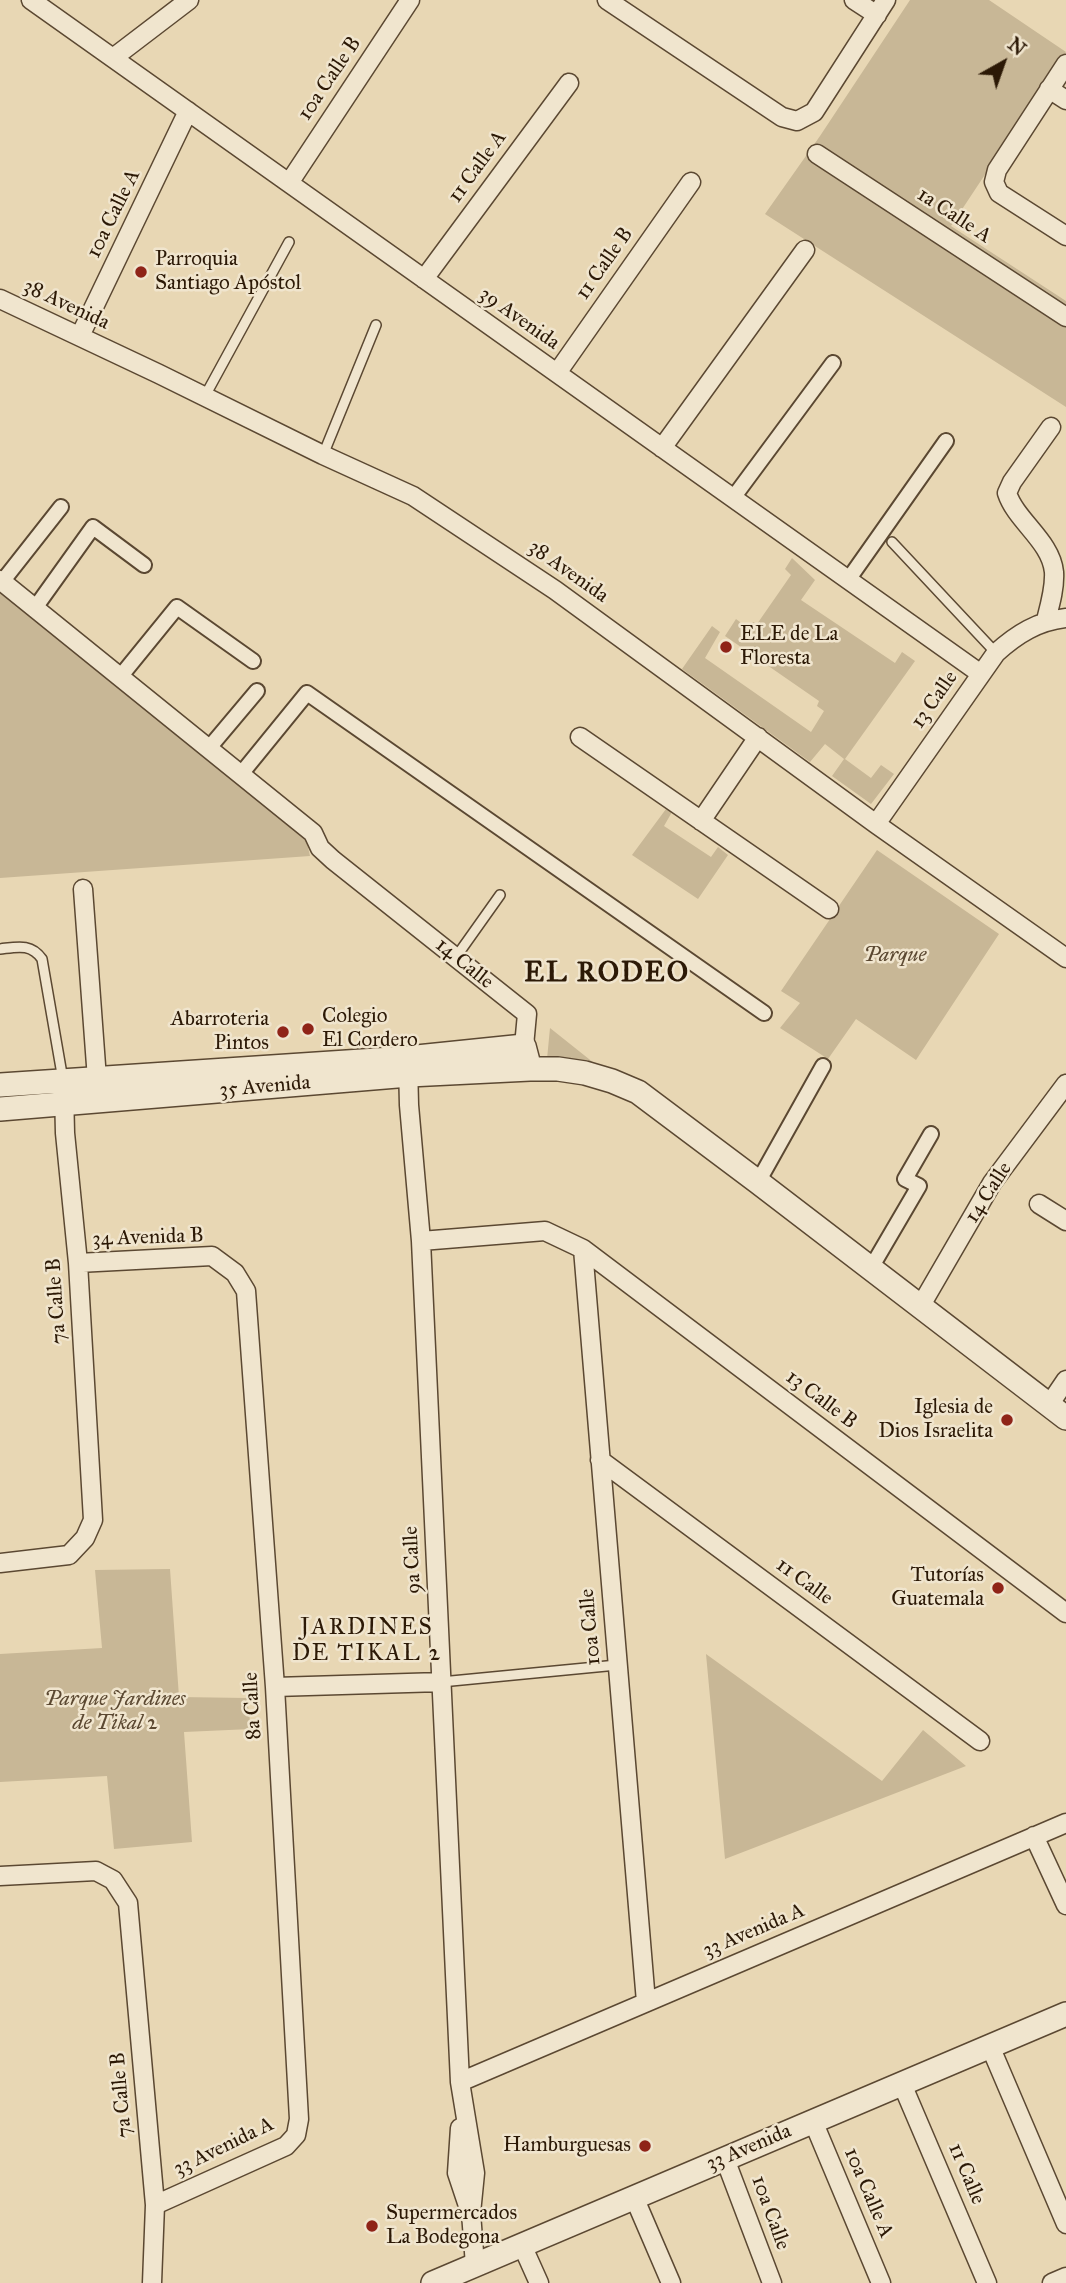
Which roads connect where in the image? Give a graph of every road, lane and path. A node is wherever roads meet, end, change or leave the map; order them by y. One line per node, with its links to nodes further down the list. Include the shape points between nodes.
1 (31, 0): 7 (street, 39 Avenida)
2 (189, 0): 7 (street)
3 (410, 0): 15 (street, 10a Calle B)
4 (607, 0): 6 (street, via 782,117 797,121 814,112)
5 (854, 0): 6 (street)
6 (881, 7)
7 (113, 58): 12 (street, 39 Avenida)
8 (1066, 64): 10 (street)
9 (569, 83): 19 (street, 11 Calle A)
10 (1049, 89): 11 (street); 16 (street, via 997,170 994,182 999,193)
11 (1066, 100)
12 (188, 111): 15 (street, 39 Avenida); 23 (street, 10a Calle A)
13 (817, 154): 21 (street, 1a Calle A)
14 (691, 181): 25 (street, 11 Calle B)
15 (289, 183): 19 (street, 39 Avenida)
16 (1066, 236)
17 (289, 242): 26 (lane)
18 (805, 250): 29 (street)
19 (424, 279): 25 (street, 39 Avenida)
20 (0, 299): 23 (street, 38 Avenida)
21 (1066, 317)
22 (376, 324): 30 (lane)
23 (80, 337): 26 (street, 38 Avenida)
24 (833, 363): 31 (street)
25 (557, 373): 29 (street, 39 Avenida)
26 (205, 396): 30 (street, 38 Avenida)
27 (1051, 427): 39 (street, via 1007,493 1054,569)
28 (946, 441): 35 (street)
29 (662, 447): 31 (street, 39 Avenida)
30 (323, 455): 46 (street, 38 Avenida, via 413,496 555,590)
31 (733, 498): 35 (street, 39 Avenida)
32 (61, 507): 36 (street)
33 (892, 542): 40 (lane)
34 (144, 565): 37 (street, via 93,527)
35 (848, 580): 42 (street, 39 Avenida)
36 (1, 581): 37 (street, 14 Calle)
37 (35, 608): 43 (street, 14 Calle)
38 (1066, 618): 39 (street)
39 (1046, 620): 40 (street, 13 Calle, via 1014,636)
40 (996, 653): 42 (street, 13 Calle)
41 (253, 661): 43 (street, via 177,607)
42 (981, 674): 50 (street, 13 Calle)
43 (120, 677): 47 (street, 14 Calle)
44 (257, 691): 47 (street)
45 (580, 737): 49 (street)
46 (758, 737): 49 (street); 50 (street, 38 Avenida)
47 (209, 748): 48 (street, 14 Calle)
48 (241, 774): 55 (street, 14 Calle, via 313,833 333,860); 57 (street, via 306,692)
49 (701, 821): 53 (street)
50 (876, 824): 56 (street, 38 Avenida)
51 (83, 889): 62 (street)
52 (500, 895): 55 (lane)
53 (828, 909)
54 (0, 949): 63 (lane, via 25,946 41,959)
55 (456, 957): 58 (street, 14 Calle, via 527,1014)
56 (1066, 958)
57 (764, 1013)
58 (524, 1046): 60 (street, 35 Avenida); 61 (street, 14 Calle)
59 (823, 1066): 69 (street)
60 (408, 1067): 61 (street, 35 Avenida); 62 (street, 35 Avenida); 66 (street, 35 Avenida); 72 (street, 9a Calle)
61 (530, 1069): 69 (street, via 585,1073 638,1092)
62 (97, 1079): 63 (street, 35 Avenida)
63 (63, 1080): 65 (street, 35 Avenida); 66 (street, 7a Calle B)
64 (1066, 1084): 77 (street, 14 Calle, via 992,1183)
65 (0, 1086)
66 (65, 1104): 67 (street, 35 Avenida); 74 (street, 7a Calle B)
67 (0, 1109)
68 (932, 1134): 75 (street, via 905,1179 919,1186)
69 (758, 1182): 75 (street)
70 (1039, 1204): 71 (street)
71 (1066, 1221)
72 (422, 1241): 73 (street, 13 Calle B, via 545,1231); 84 (street, 9a Calle)
73 (583, 1249): 80 (street, 10a Calle); 82 (street, 13 Calle B)
74 (78, 1263): 76 (street, 34 Avenida B, via 212,1256 235,1273); 81 (street, 7a Calle B, via 93,1520 85,1538 69,1555)
75 (871, 1268): 77 (street)
76 (246, 1290): 85 (street, 8a Calle)
77 (920, 1307): 79 (street)
78 (1066, 1380): 79 (street)
79 (1057, 1412)
80 (600, 1460): 83 (street, 10a Calle); 86 (street, 11 Calle)
81 (0, 1563)
82 (1066, 1613)
83 (617, 1665): 84 (lane); 91 (street, 10a Calle)
84 (441, 1682): 85 (street); 94 (street, 9a Calle)
85 (275, 1687): 96 (street, 8a Calle)
86 (980, 1741)
87 (1066, 1823): 88 (street, 33 Avenida A)
88 (1034, 1836): 90 (street); 91 (street, 33 Avenida A)
89 (0, 1876): 100 (street, 7a Calle B, via 96,1871 113,1880 128,1903)
90 (1066, 1905)
91 (646, 2002): 94 (street, 33 Avenida A)
92 (1066, 2014): 93 (street, 33 Avenida)
93 (990, 2046): 95 (street, 33 Avenida); 101 (street)
94 (460, 2082): 103 (street, 9a Calle, via 475,2173 471,2213)
95 (902, 2084): 97 (street, 33 Avenida); 111 (street, 11 Calle)
96 (299, 2119): 100 (street, 33 Avenida A, via 296,2135 286,2146)
97 (813, 2121): 98 (street, 33 Avenida); 110 (street, 10a Calle A)
98 (725, 2159): 99 (street, 33 Avenida); 109 (street, 10a Calle)
99 (634, 2197): 102 (street, 33 Avenida); 108 (street)
100 (155, 2205): 106 (street, 7a Calle B)
101 (1066, 2224)
102 (522, 2245): 103 (street, 33 Avenida); 107 (street)
103 (475, 2265): 105 (street, 33 Avenida)
104 (1066, 2277): 112 (street)
105 (446, 2281)
106 (152, 2283)
107 (539, 2283)
108 (671, 2283)
109 (772, 2283)
110 (881, 2283)
111 (987, 2283)
112 (1052, 2283)

